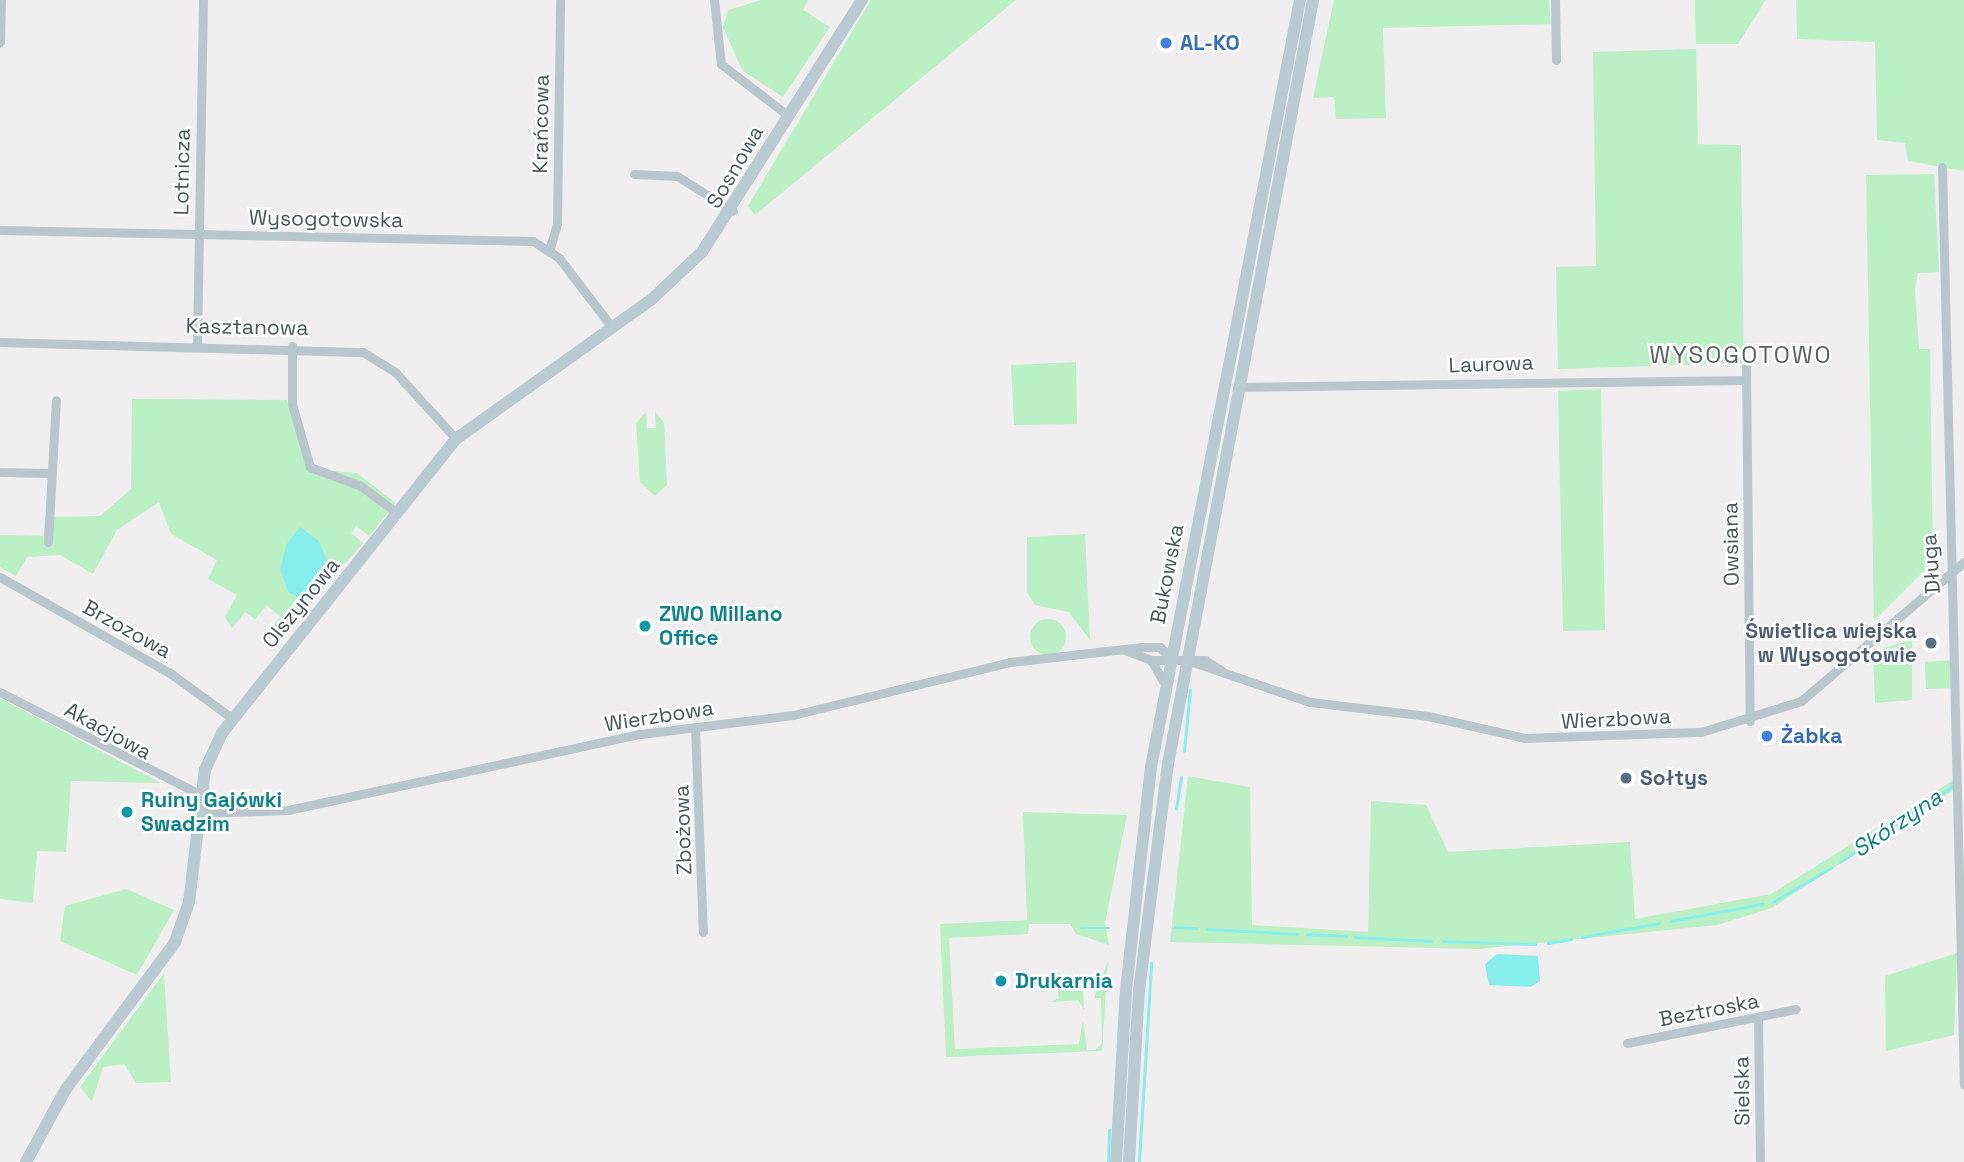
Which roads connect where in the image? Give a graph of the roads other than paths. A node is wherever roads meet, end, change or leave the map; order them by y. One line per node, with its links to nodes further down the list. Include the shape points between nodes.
1 (1, 0): 9 (street)
2 (203, 0): 16 (street, Lotnicza)
3 (560, 0): 17 (street, Krańcowa, via 557,223)
4 (714, 0): 11 (street, via 721,64)
5 (862, 0): 11 (main road, Sosnowa)
6 (1300, 0): 35 (main road, Bukowska)
7 (1313, 0): 24 (main road, Bukowska)
8 (1555, 0): 10 (street)
9 (0, 42)
10 (1556, 60)
11 (786, 114): 14 (main road, Sosnowa)
12 (1942, 167): 32 (street, Długa)
13 (634, 174): 14 (street, via 677,176)
14 (733, 211): 18 (main road, Sosnowa, via 664,290)
15 (0, 230): 16 (street, Wysogotowska)
16 (199, 234): 17 (street, Wysogotowska, via 515,240); 20 (street, Lotnicza)
17 (550, 248): 18 (street)
18 (611, 327): 26 (main road, Olszynowa)
19 (0, 342): 20 (street, Kasztanowa)
20 (197, 344): 21 (street, Kasztanowa)
21 (292, 346): 26 (street, Kasztanowa, via 363,352 397,373); 29 (street, via 292,404 310,467 361,486)
22 (1746, 367): 23 (street, Owsiana)
23 (1746, 380): 24 (street, Laurowa, via 1716,376); 41 (street, Owsiana)
24 (1237, 387): 37 (main road, Bukowska)
25 (56, 400): 28 (street)
26 (456, 439): 29 (main road, Olszynowa)
27 (0, 472): 28 (street)
28 (51, 473): 30 (street)
29 (397, 513): 40 (main road, Olszynowa)
30 (48, 542)
31 (1964, 562): 32 (street, Wierzbowa)
32 (1950, 573): 41 (street, Wierzbowa, via 1811,693); 49 (street, Długa)
33 (0, 577): 40 (street, Brzozowa, via 170,673)
34 (1124, 649): 35 (street, Wierzbowa, via 1160,647); 36 (street, Wierzbowa); 42 (street, Wierzbowa, via 1010,662 793,715)
35 (1170, 657): 36 (street, Wierzbowa); 37 (street, Wierzbowa); 38 (main road, Bukowska)
36 (1152, 660): 38 (street)
37 (1187, 660): 41 (street, Wierzbowa, via 1205,660 1222,671 1322,705 1428,716 1534,739 1667,735); 52 (main road, Bukowska, via 1142,966)
38 (1165, 684): 51 (main road, Bukowska, via 1131,936)
39 (0, 692): 43 (street, Akacjowa)
40 (233, 719): 43 (main road, Olszynowa, via 209,757)
41 (1750, 721)
42 (695, 727): 44 (street, Wierzbowa, via 288,810); 45 (street, Zbożowa)
43 (201, 795): 44 (main road, Olszynowa)
44 (200, 813): 50 (main road, Olszynowa, via 184,918 146,982 66,1089)
45 (703, 932)
46 (1796, 1009): 47 (street, Beztroska)
47 (1758, 1019): 48 (street, Beztroska); 53 (street, Sielska)
48 (1627, 1043)
49 (1964, 1085)
50 (26, 1162)
51 (1116, 1162)
52 (1129, 1162)
53 (1760, 1162)

